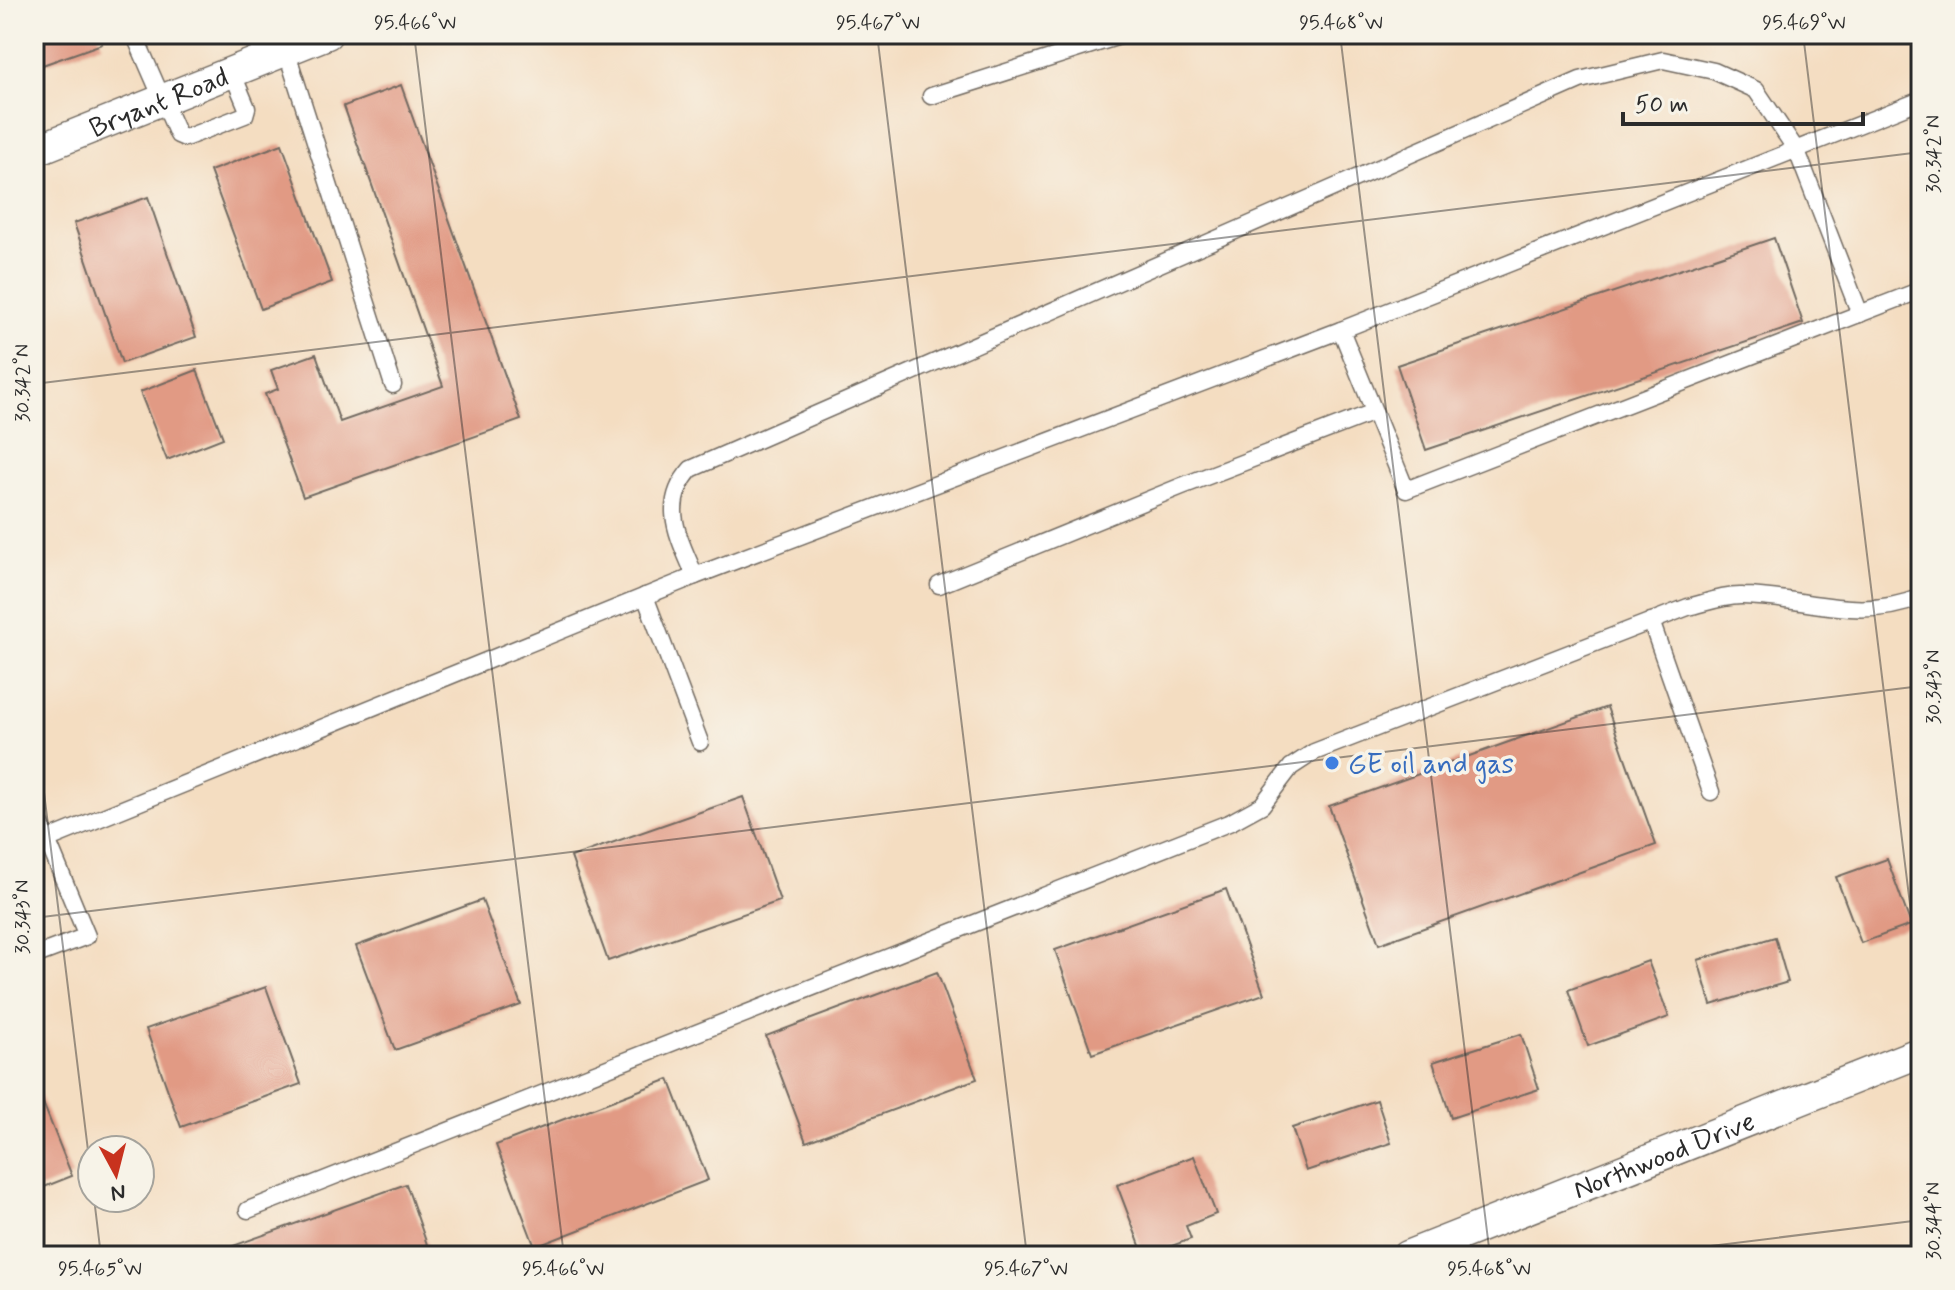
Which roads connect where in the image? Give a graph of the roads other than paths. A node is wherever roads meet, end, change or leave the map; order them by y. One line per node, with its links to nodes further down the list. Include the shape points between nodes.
1 (134, 34): 7 (lane)
2 (327, 34): 4 (street, Bryant Road)
3 (1126, 34): 6 (lane)
4 (286, 50): 5 (street, Bryant Road); 14 (lane)
5 (232, 72): 7 (street, Bryant Road); 7 (lane, via 245,115 185,138 178,135)
6 (931, 96)
7 (163, 99): 9 (street, Bryant Road)
8 (1921, 100): 10 (lane)
9 (34, 151)
10 (1797, 151): 12 (lane); 13 (lane); 16 (lane, via 1756,90 1714,71 1663,60 1580,80 691,469 680,482 673,505 675,527)
11 (1921, 290): 12 (lane)
12 (1860, 314): 15 (lane, via 1406,490)
13 (1341, 330): 15 (lane); 16 (lane)
14 (393, 385)
15 (1374, 412): 17 (lane)
16 (695, 576): 18 (lane)
17 (939, 585)
18 (645, 596): 21 (lane); 24 (lane)
19 (1921, 597): 20 (lane, via 1871,610 1739,595)
20 (1651, 621): 22 (lane); 27 (lane, via 1314,752 1291,767 1262,805 1231,822)
21 (700, 742)
22 (1711, 792)
23 (34, 808): 24 (lane)
24 (40, 842): 25 (lane, via 87,936)
25 (34, 956)
26 (1921, 1052): 28 (street, Northwood Drive)
27 (248, 1210)
28 (1407, 1256)

